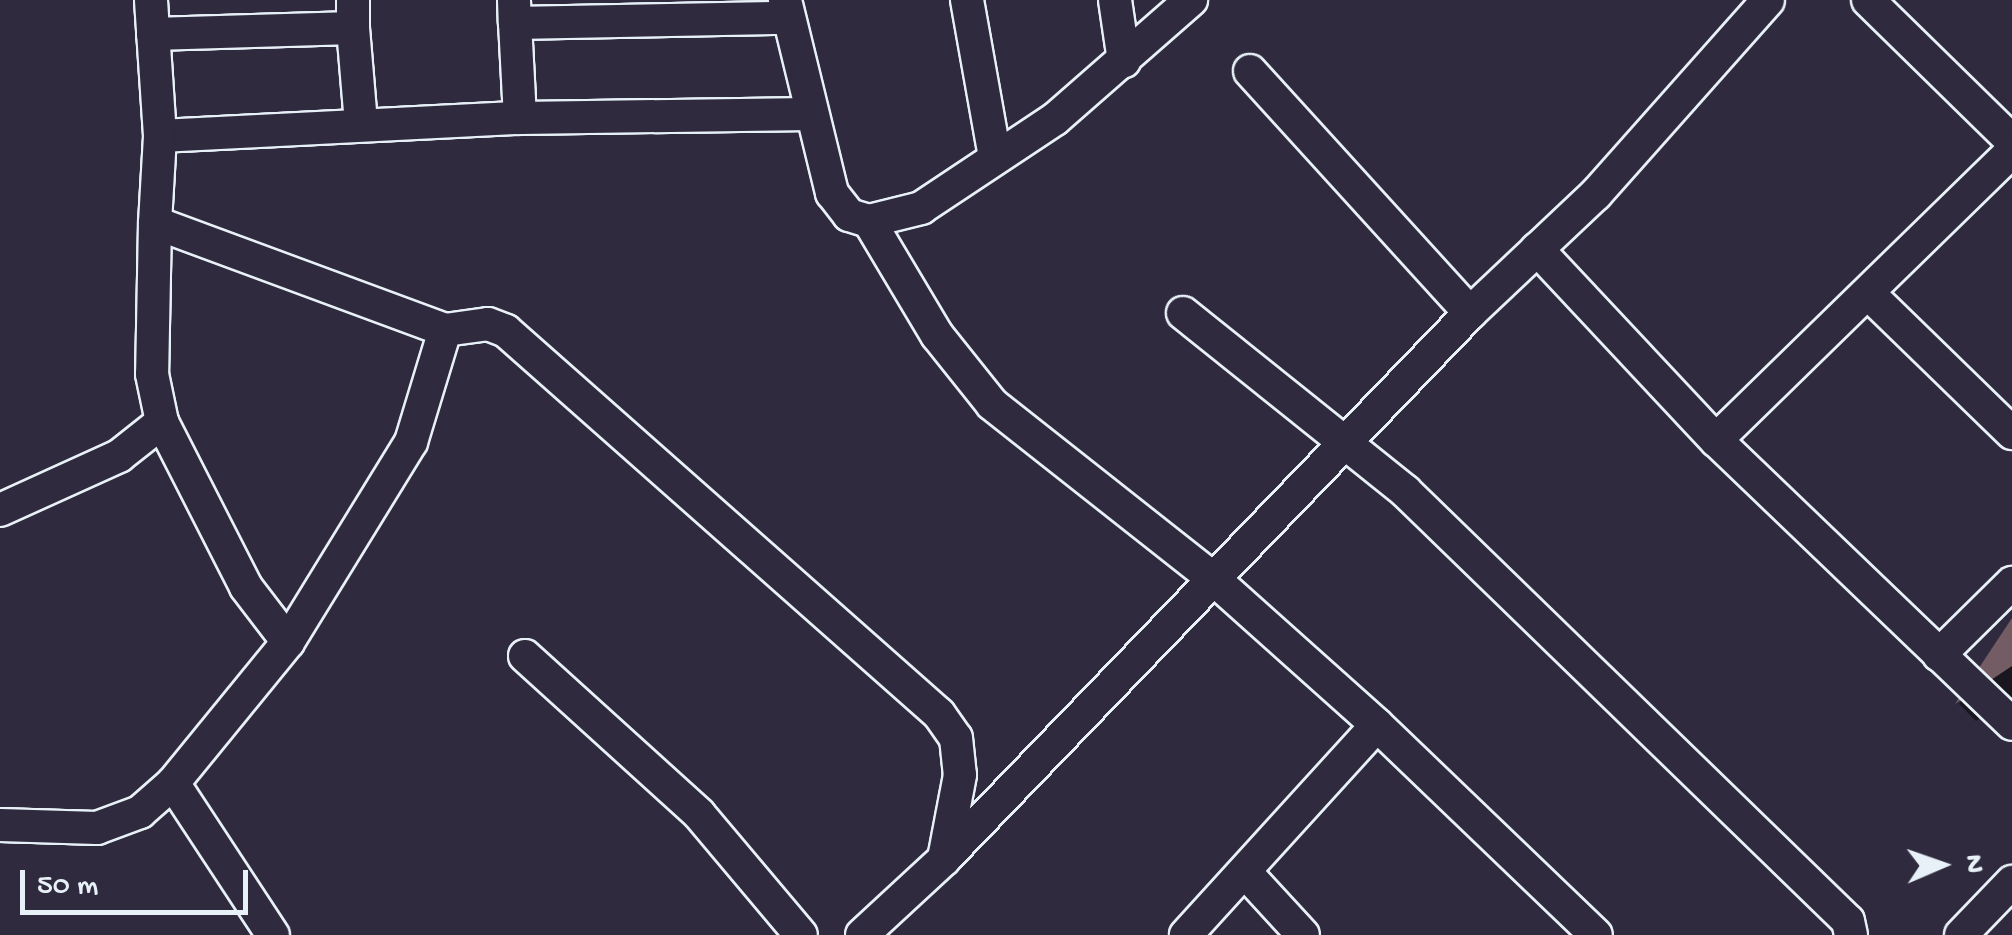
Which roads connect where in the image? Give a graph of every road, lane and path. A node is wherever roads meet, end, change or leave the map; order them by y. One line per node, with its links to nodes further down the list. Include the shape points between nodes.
1 (150, 0): 10 (street)
2 (967, 0): 19 (street)
3 (1116, 0): 11 (street)
4 (1190, 0): 11 (street)
5 (1768, 0): 22 (street, via 1596,194)
6 (1868, 0): 17 (street)
7 (786, 9): 8 (street); 13 (street)
8 (514, 12): 14 (street)
9 (353, 14): 10 (street); 15 (street)
10 (153, 34): 16 (street)
11 (1124, 61): 19 (street, via 1055,119)
12 (1250, 71): 25 (street)
13 (810, 114): 14 (street); 20 (street, via 832,193 849,215)
14 (520, 118): 15 (street)
15 (360, 124): 16 (street)
16 (160, 136): 21 (street)
17 (2012, 141)
18 (2012, 151): 23 (street)
19 (995, 157): 20 (street, via 921,208)
20 (869, 221): 32 (street, via 936,334 992,404)
21 (155, 223): 26 (street); 27 (street, via 152,374)
22 (1538, 249): 25 (street); 29 (street)
23 (1868, 292): 28 (street); 29 (street)
24 (1184, 314): 30 (street)
25 (1470, 314): 30 (street)
26 (446, 330): 34 (street, via 411,442); 41 (street, via 488,324 506,331 939,714 956,738 960,775)
27 (162, 422): 31 (street, via 118,456); 34 (street, via 246,587)
28 (2012, 433)
29 (1716, 440): 35 (street)
30 (1346, 449): 32 (street); 50 (street, via 1419,504 1848,922)
31 (0, 510)
32 (1216, 581): 38 (street); 41 (street)
33 (2012, 584): 35 (street)
34 (288, 642): 39 (street)
35 (1940, 655): 37 (street)
36 (526, 656): 45 (street, via 699,814)
37 (2012, 724)
38 (1377, 725): 42 (street); 49 (street)
39 (173, 783): 40 (street, via 140,812 97,828); 44 (street)
40 (0, 825)
41 (944, 859): 46 (street)
42 (1246, 873): 47 (street); 48 (street)
43 (2012, 882): 51 (street)
44 (273, 935)
45 (802, 935)
46 (862, 935)
47 (1186, 935)
48 (1303, 935)
49 (1596, 935)
50 (1851, 935)
51 (1961, 935)

